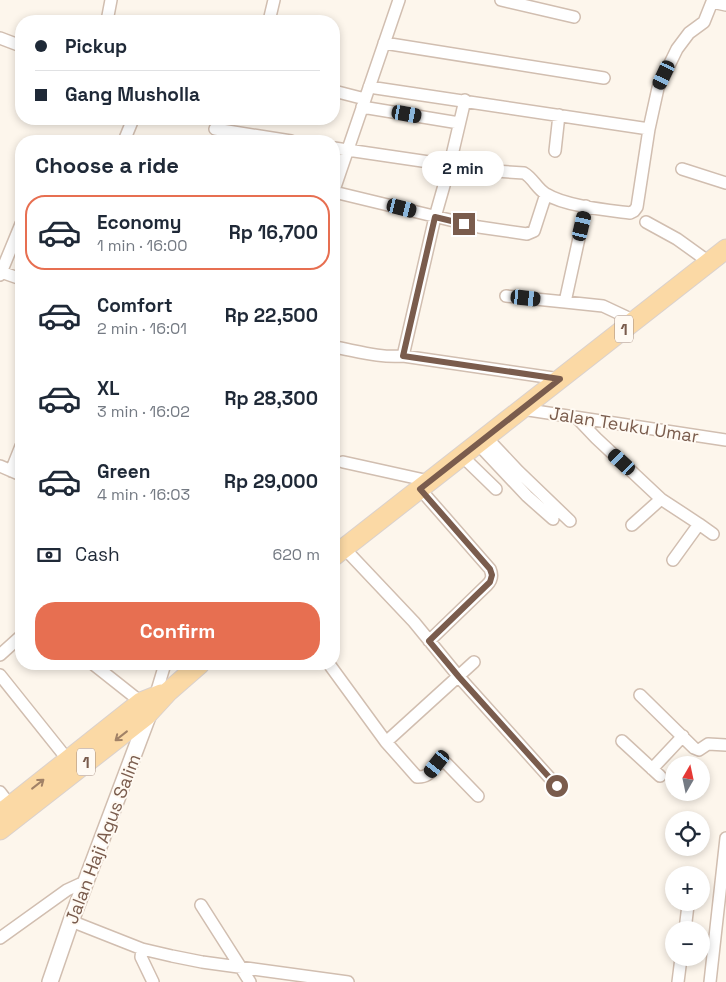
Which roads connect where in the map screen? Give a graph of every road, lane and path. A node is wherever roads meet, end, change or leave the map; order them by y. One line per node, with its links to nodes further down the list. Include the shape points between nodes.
1 (111, 0): 6 (street)
2 (274, 0): 7 (street)
3 (399, 0): 10 (street)
4 (501, 0): 8 (street)
5 (726, 5): 20 (street, via 712,2 704,22 676,48 658,88)
6 (108, 15)
7 (270, 15)
8 (574, 17)
9 (0, 38): 11 (street)
10 (384, 43): 12 (street); 13 (street)
11 (15, 44)
12 (604, 78)
13 (369, 87): 15 (street); 16 (street)
14 (340, 93): 16 (street)
15 (465, 100): 17 (street); 18 (street)
16 (364, 103): 18 (street); 23 (street)
17 (559, 115): 20 (street); 24 (street)
18 (459, 123): 26 (street)
19 (215, 129): 21 (street)
20 (649, 129): 32 (street, via 634,211 630,214)
21 (253, 135)
22 (340, 149): 23 (street)
23 (347, 151): 25 (street); 28 (street)
24 (554, 151)
25 (429, 162)
26 (449, 168): 31 (street, via 524,173); 33 (street)
27 (682, 168): 29 (street)
28 (340, 173)
29 (726, 183)
30 (340, 193): 33 (street)
31 (546, 194): 32 (street, via 556,200); 33 (street, via 534,231 527,234)
32 (586, 206): 41 (street)
33 (435, 217): 44 (street)
34 (646, 222): 37 (street)
35 (15, 238): 38 (street)
36 (726, 249): 37 (main road, 1)
37 (709, 262): 42 (main road, 1)
38 (0, 274): 39 (street)
39 (15, 278)
40 (506, 296): 41 (street)
41 (565, 302): 42 (street, via 603,306)
42 (635, 320): 45 (main road, 1)
43 (340, 348): 44 (street, via 379,356)
44 (403, 356): 45 (street)
45 (560, 379): 46 (main road, 1)
46 (522, 409): 47 (street, Jalan Teuku Umar); 48 (main road, 1)
47 (577, 418): 49 (street, Jalan Teuku Umar); 56 (street)
48 (482, 440): 50 (main road, 1); 57 (street, via 527,496); 58 (street)
49 (726, 440)
50 (462, 456): 54 (main road, 1); 55 (street)
51 (343, 462): 54 (street)
52 (0, 466): 53 (street)
53 (15, 473)
54 (425, 485): 62 (main road, 1); 66 (street, via 492,575 490,582)
55 (496, 489)
56 (661, 499): 59 (street); 60 (street)
57 (553, 519)
58 (570, 521)
59 (700, 524): 61 (street); 64 (street)
60 (632, 525)
61 (712, 534)
62 (340, 551)
63 (340, 553): 66 (street, via 414,622)
64 (672, 560)
65 (15, 641): 67 (street)
66 (429, 641): 74 (street)
67 (0, 655)
68 (474, 662): 74 (street)
69 (103, 670): 76 (street)
70 (163, 670): 76 (street)
71 (192, 670): 76 (main road, 1)
72 (333, 670): 78 (street)
73 (0, 676): 81 (street)
74 (459, 677): 78 (street); 82 (street)
75 (640, 695): 77 (street)
76 (154, 700): 81 (main road, 1); 85 (main road, 1, one-way to 85, via 133,726); 87 (street, Jalan Haji Agus Salim)
77 (683, 736): 79 (street, via 656,773); 80 (street, via 699,750 708,744)
78 (386, 742): 83 (street, via 417,777 429,774 441,762 446,763)
79 (622, 742)
80 (726, 745)
81 (68, 760): 84 (main road, 1, one-way to 81)
82 (557, 786)
83 (478, 796)
84 (3, 804)
85 (0, 830)
86 (726, 838): 99 (street)
87 (86, 884): 89 (street, Jalan Haji Agus Salim); 90 (street, via 67,890)
88 (201, 905): 93 (street)
89 (71, 921): 91 (street); 94 (street, Jalan Haji Agus Salim)
90 (0, 938)
91 (142, 949): 93 (street); 95 (street, via 141,957)
92 (680, 966): 98 (street)
93 (240, 967): 96 (street); 97 (street)
94 (50, 982)
95 (153, 982)
96 (250, 982)
97 (348, 982)
98 (678, 982)
99 (710, 982)

